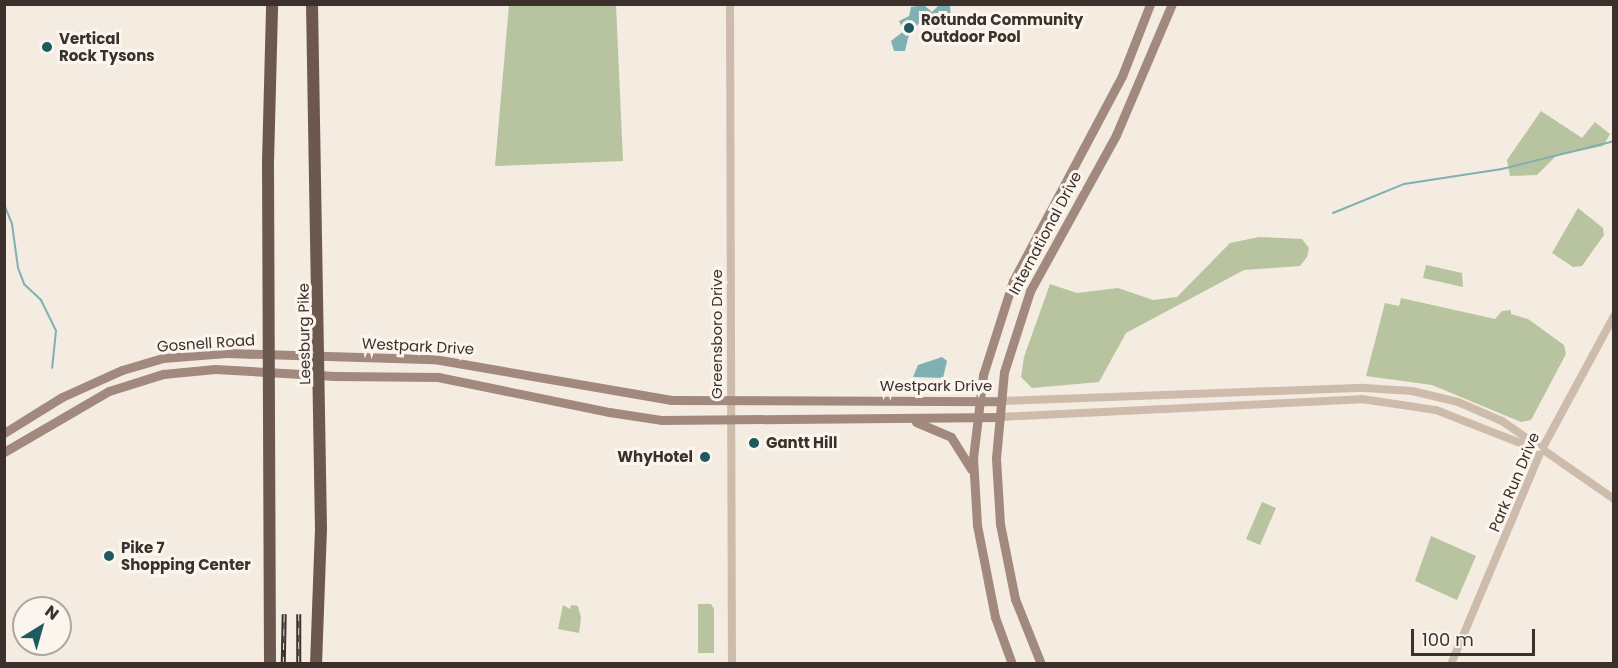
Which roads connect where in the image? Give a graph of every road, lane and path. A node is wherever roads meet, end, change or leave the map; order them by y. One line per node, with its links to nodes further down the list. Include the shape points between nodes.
1 (272, 4): 7 (highway)
2 (312, 4): 8 (highway, Leesburg Pike)
3 (730, 4): 13 (street, Greensboro Drive)
4 (1150, 4): 11 (main road, International Drive, via 1122,76 1013,281 989,349)
5 (1172, 4): 12 (main road, International Drive, via 1116,135 1030,291 1008,353)
6 (1614, 316): 19 (street, Park Run Drive)
7 (269, 354): 8 (main road, Gosnell Road); 9 (highway); 18 (main road, Gosnell Road, via 163,358 122,370 62,397)
8 (319, 357): 10 (highway, Leesburg Pike); 13 (main road, Westpark Drive, via 434,359 511,369 646,397)
9 (269, 371): 10 (main road, Gosnell Road); 20 (main road, Gosnell Road, via 174,372 123,386 79,405); 23 (highway)
10 (319, 375): 17 (main road, Westpark Drive, via 438,377 639,417); 24 (highway, Leesburg Pike, via 321,528)
11 (978, 400): 12 (main road, Westpark Drive); 13 (main road, Westpark Drive); 14 (main road, International Drive)
12 (1001, 401): 15 (main road, International Drive); 19 (street, Westpark Drive, via 1389,389 1433,395 1479,410 1522,434)
13 (731, 402): 17 (street, Greensboro Drive)
14 (976, 417): 15 (main road, Westpark Drive); 16 (main road, Westpark Drive); 21 (main road, International Drive)
15 (1000, 417): 19 (street, Westpark Drive, via 1362,399 1436,410); 27 (main road, International Drive, via 996,482 1003,549 1015,599)
16 (902, 419): 17 (main road, Westpark Drive); 21 (main road, via 946,434 960,447)
17 (731, 422): 25 (street, Greensboro Drive)
18 (4, 433)
19 (1541, 451): 22 (street, Westpark Drive); 28 (street, Park Run Drive)
20 (4, 452)
21 (973, 477): 26 (main road, International Drive, via 985,578 999,634)
22 (1614, 499)
23 (270, 663)
24 (316, 663)
25 (732, 663)
26 (1012, 663)
27 (1041, 663)
28 (1451, 663)

